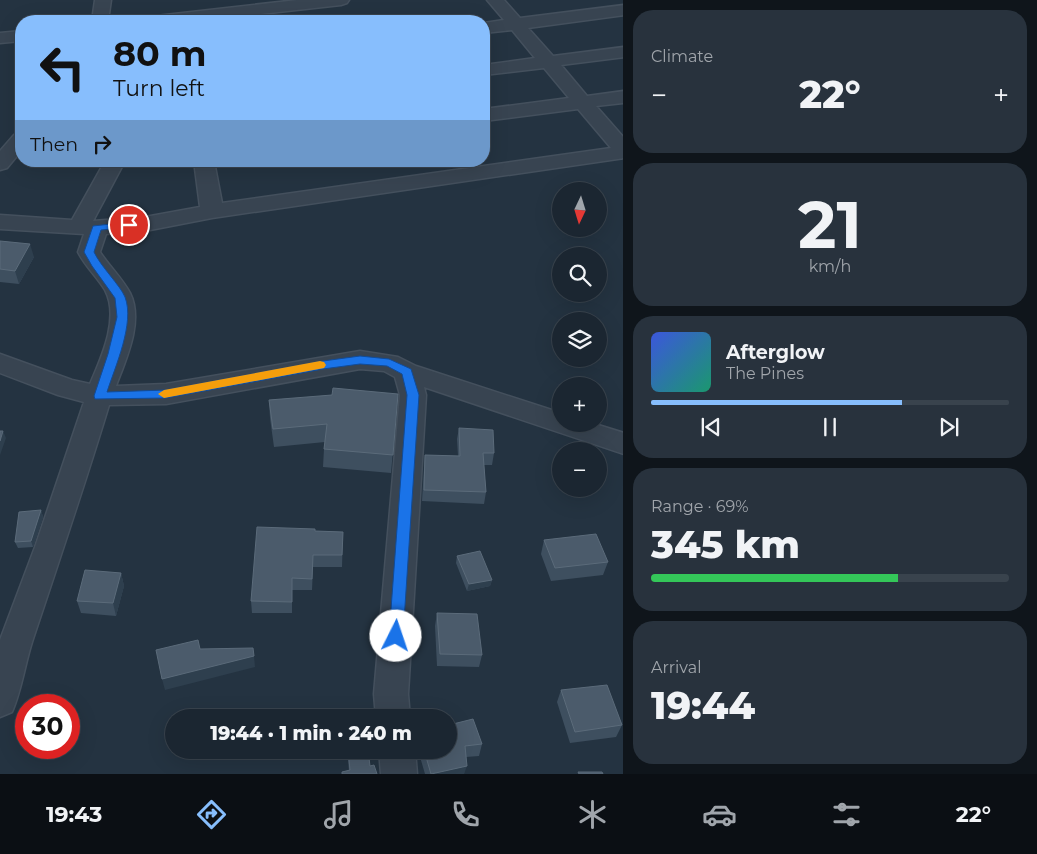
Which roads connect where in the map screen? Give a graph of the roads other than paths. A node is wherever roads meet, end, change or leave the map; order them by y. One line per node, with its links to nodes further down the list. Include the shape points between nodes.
1 (103, 0): 5 (street)
2 (341, 0): 6 (street)
3 (495, 0): 7 (street)
4 (623, 10): 7 (street)
5 (101, 15)
6 (209, 15)
7 (516, 24): 8 (street); 12 (street)
8 (490, 27)
9 (15, 37): 10 (street)
10 (0, 38)
11 (623, 52): 12 (street)
12 (548, 62): 13 (street); 15 (street)
13 (490, 69)
14 (623, 97): 15 (street)
15 (581, 102): 16 (street); 18 (street)
16 (490, 114)
17 (15, 146): 19 (street)
18 (623, 151): 22 (street)
19 (0, 164)
20 (113, 167): 24 (street)
21 (205, 167): 22 (street)
22 (212, 211): 24 (street, via 145,224)
23 (0, 222): 24 (street)
24 (88, 227): 27 (street, via 89,252 120,297 123,317)
25 (0, 363): 27 (street)
26 (407, 372): 27 (street, via 389,363 360,360 166,394); 28 (street); 30 (street, via 413,395 391,694)
27 (99, 396): 29 (street, via 16,641)
28 (623, 444)
29 (0, 701)
30 (393, 709)
31 (398, 759): 32 (street)
32 (399, 774)

